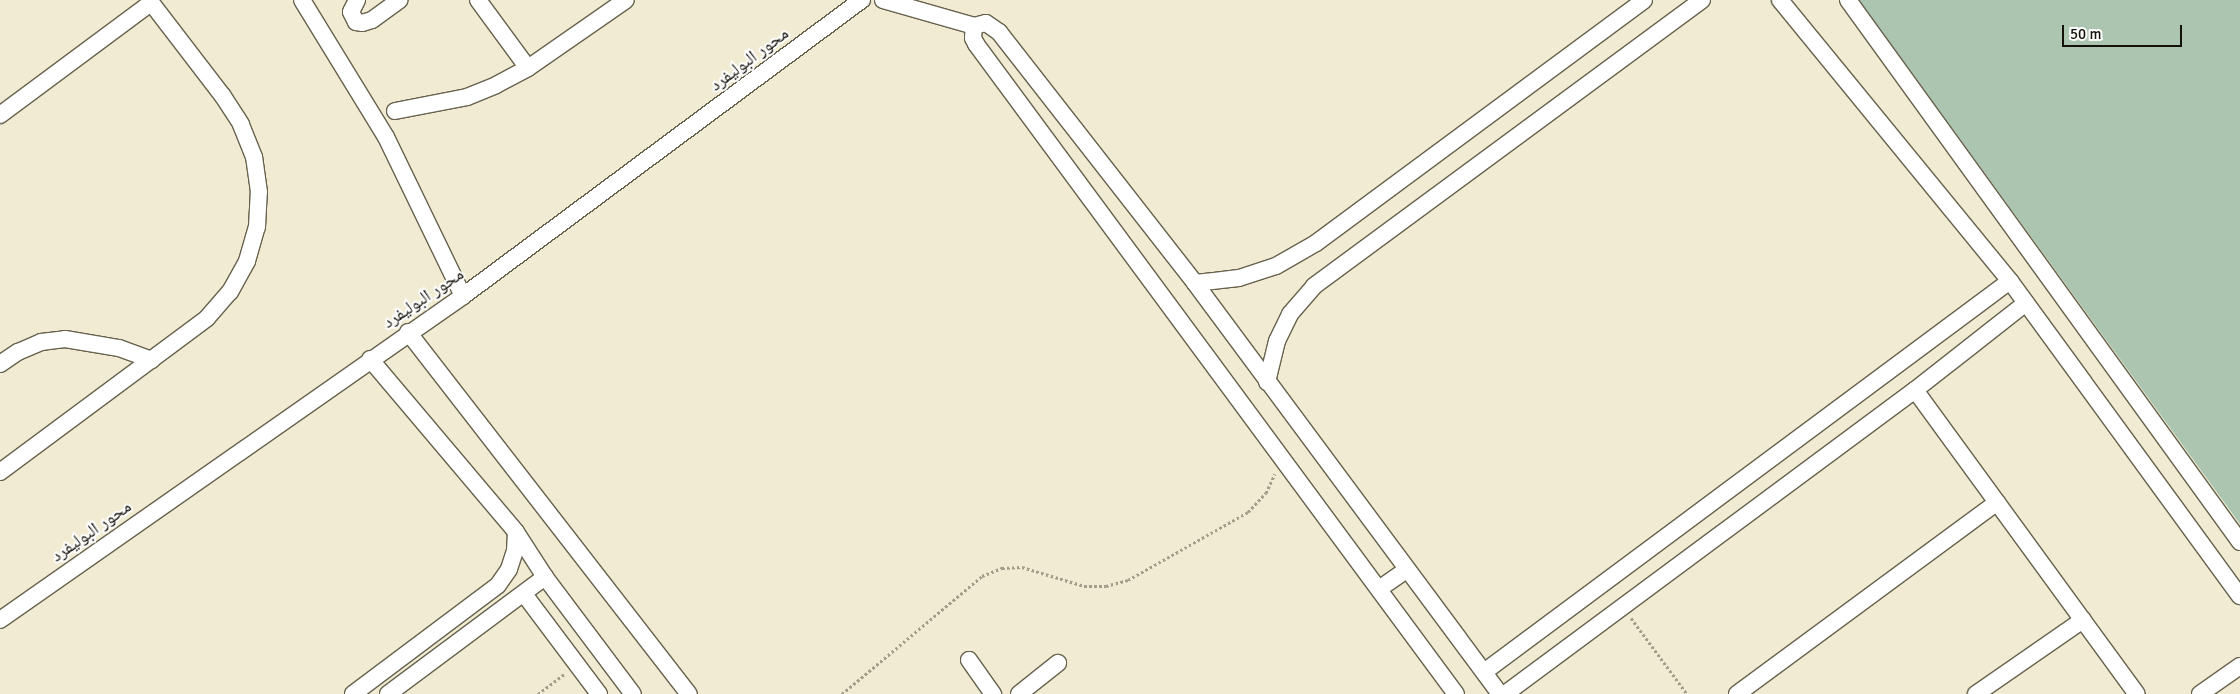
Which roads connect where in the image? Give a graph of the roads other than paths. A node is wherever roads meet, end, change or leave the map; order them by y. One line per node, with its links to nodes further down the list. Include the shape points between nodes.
1 (302, 0): 19 (street, via 386,137)
2 (358, 0): 3 (street, via 351,12 356,22 362,24)
3 (400, 0)
4 (478, 0): 14 (street)
5 (626, 0): 14 (street)
6 (862, 0): 19 (street, محور البوليفرد)
7 (883, 0): 13 (street)
8 (1644, 0): 18 (street, via 1316,243 1276,266 1239,278)
9 (1702, 0): 25 (street, via 1314,286 1290,314 1277,341)
10 (1780, 0): 17 (street)
11 (1848, 0): 30 (street)
12 (150, 1): 16 (street); 23 (street, via 241,124 254,157 259,192 257,227 250,252 230,292 207,318)
13 (974, 26): 18 (street, via 986,24 999,32); 33 (street, via 976,44)
14 (528, 68): 15 (street, via 467,97)
15 (395, 112)
16 (0, 115)
17 (2010, 281): 20 (street); 41 (street)
18 (1195, 283): 25 (street)
19 (463, 296): 21 (street, محور البوليفرد)
20 (2026, 303): 26 (street); 35 (street)
21 (408, 332): 22 (street, محور البوليفرد); 46 (street)
22 (370, 359): 29 (street); 36 (street, محور البوليفرد)
23 (152, 360): 24 (street, via 120,348 66,339 41,342); 27 (street)
24 (0, 364)
25 (1267, 382): 31 (street)
26 (1915, 390): 28 (street); 51 (street)
27 (0, 472)
28 (1997, 502): 37 (street); 52 (street)
29 (516, 532): 32 (street); 42 (street, via 515,551 509,569 498,585)
30 (2240, 542)
31 (1406, 570): 33 (street); 41 (street)
32 (545, 577): 34 (street); 45 (street)
33 (1379, 589): 49 (street)
34 (524, 594): 43 (street); 44 (street)
35 (2240, 596)
36 (0, 620)
37 (2083, 620): 53 (street); 54 (street)
38 (969, 660): 47 (street)
39 (1058, 663): 48 (street)
40 (2240, 666): 55 (street)
41 (1484, 672): 50 (street)
42 (353, 694)
43 (388, 694)
44 (600, 694)
45 (633, 694)
46 (689, 694)
47 (993, 694)
48 (1019, 694)
49 (1456, 694)
50 (1500, 694)
51 (1505, 694)
52 (1737, 694)
53 (1976, 694)
54 (2137, 694)
55 (2200, 694)

